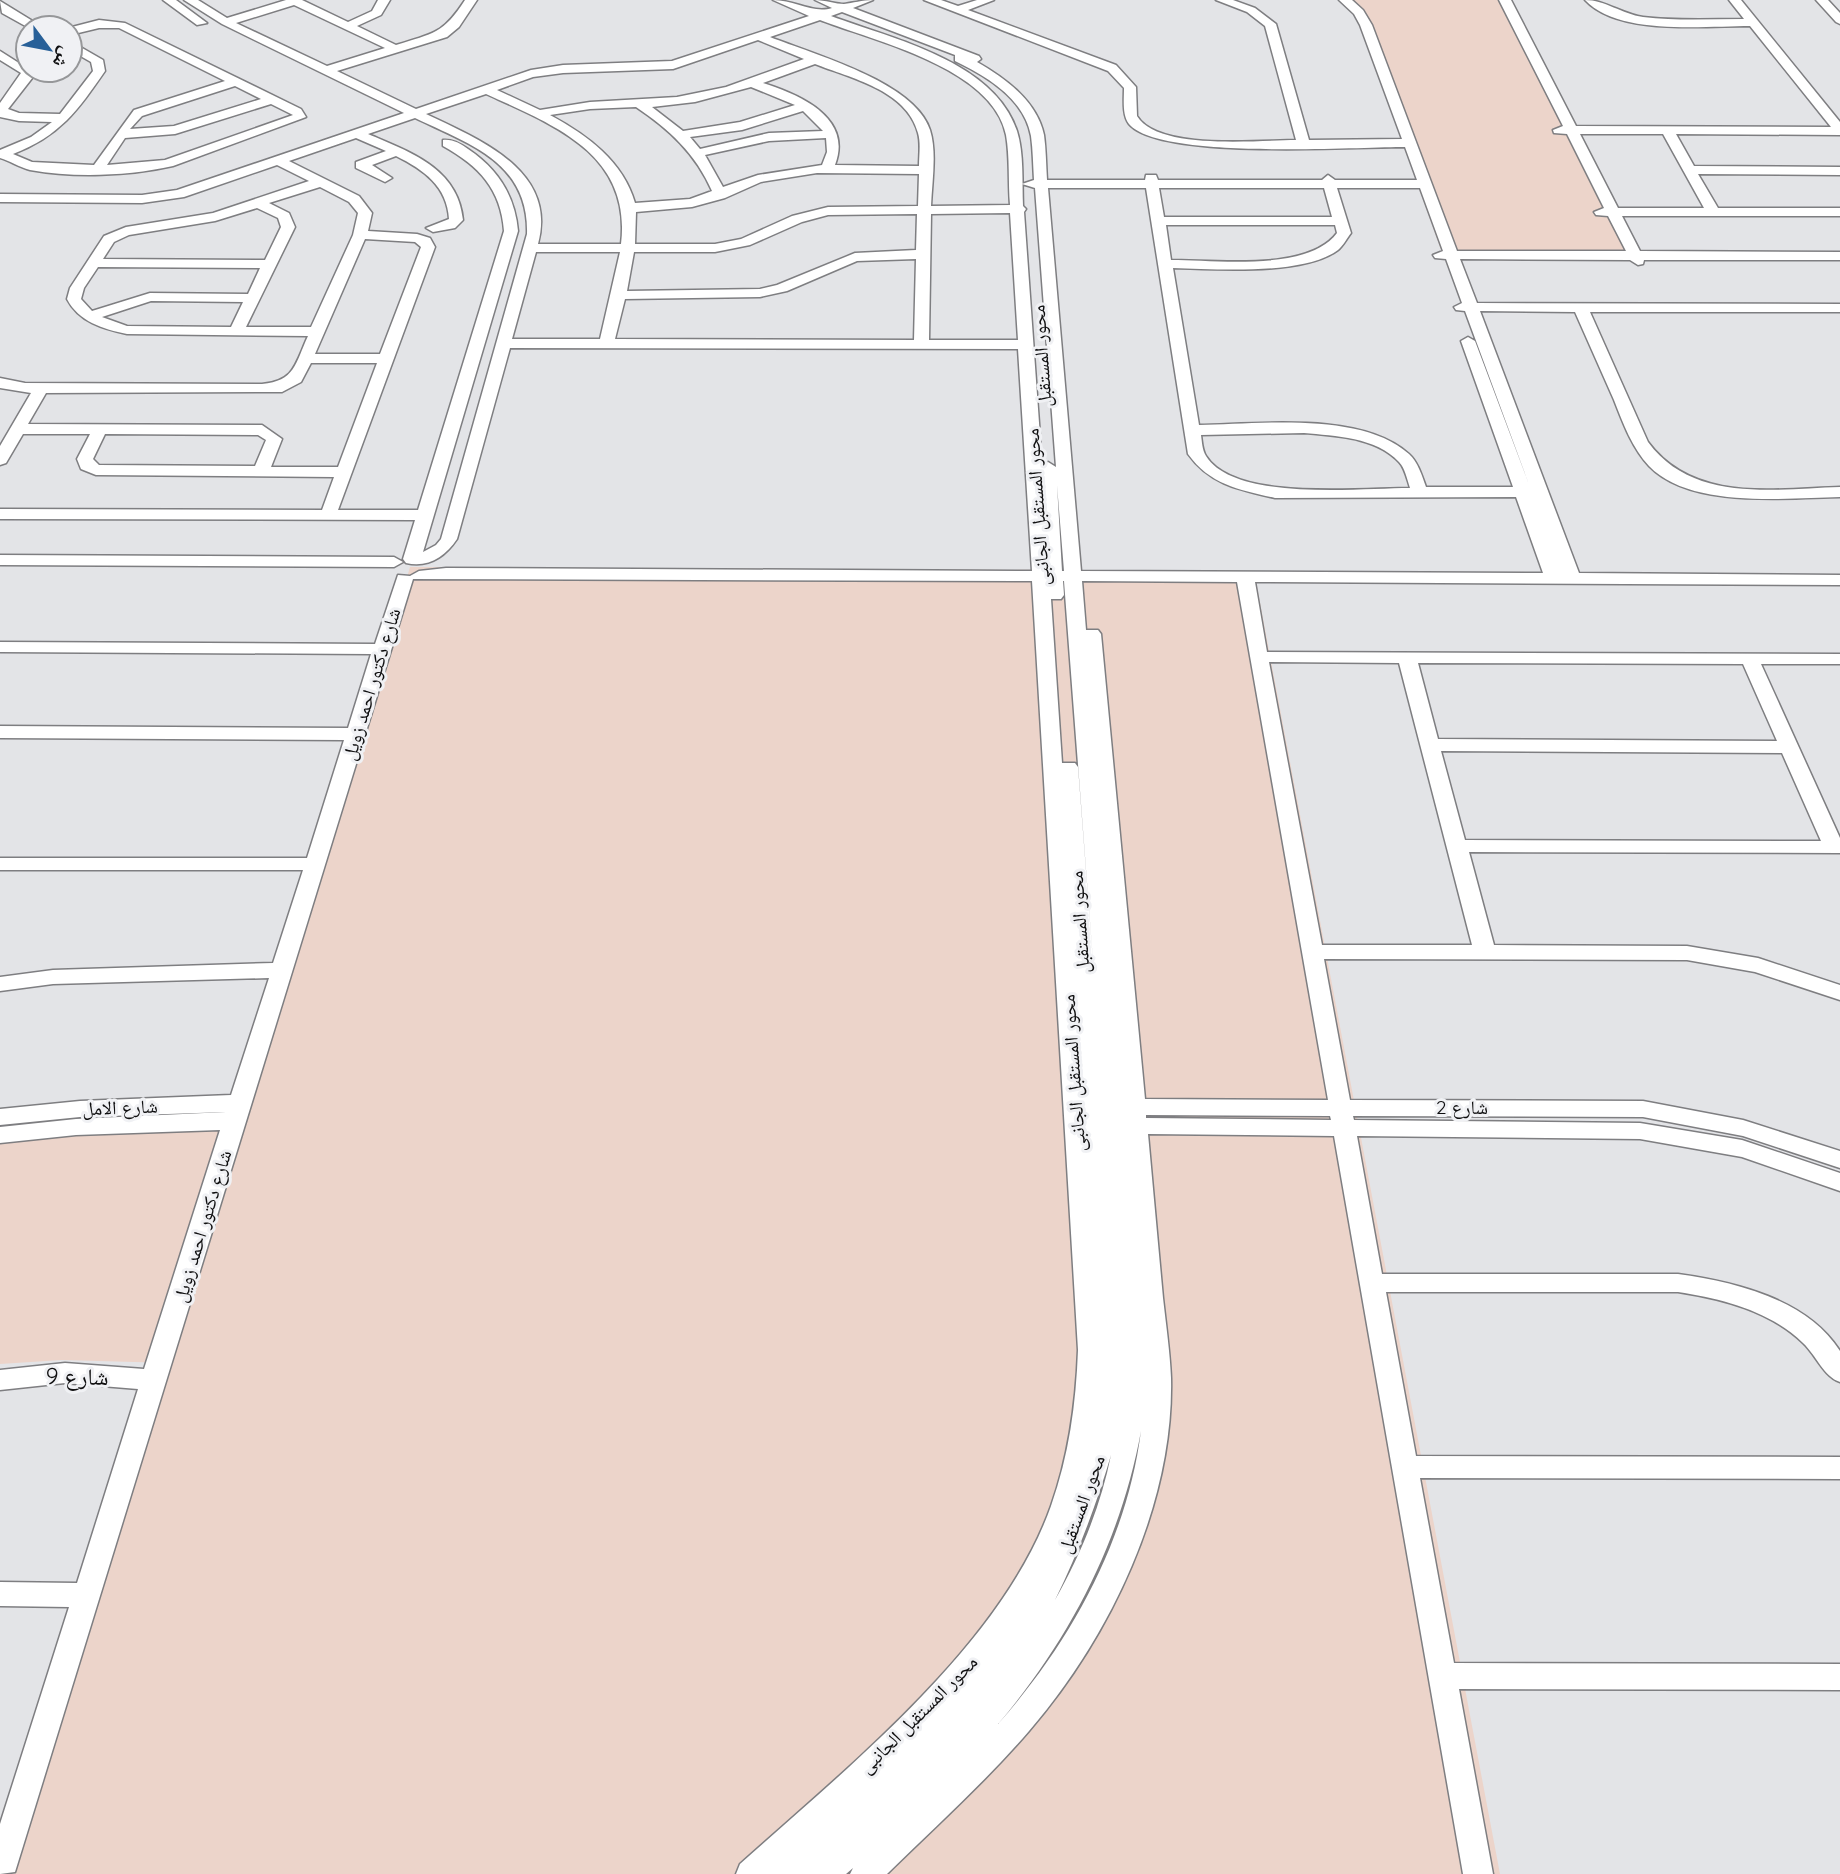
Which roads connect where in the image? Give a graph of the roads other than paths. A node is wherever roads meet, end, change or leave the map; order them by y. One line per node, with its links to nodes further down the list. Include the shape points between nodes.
1 (169, 0): 45 (street, شارع دكتور احمد زويل, via 202,23)
2 (190, 0): 26 (street)
3 (384, 0): 28 (street, via 377,13)
4 (471, 0): 31 (street, via 448,31)
5 (779, 0): 21 (street, محور المستقبل الجانبى)
6 (792, 0): 21 (street)
7 (867, 0): 21 (street)
8 (930, 0): 23 (street)
9 (988, 0): 23 (street)
10 (1222, 0): 53 (street, via 1251,10 1270,24)
11 (1332, 0): 54 (street, via 1354,23)
12 (1345, 0): 54 (street, via 1366,25)
13 (1495, 0): 46 (street)
14 (1505, 0): 46 (street)
15 (1591, 0): 27 (street, via 1616,14 1647,21)
16 (1735, 0): 27 (street)
17 (1822, 0): 25 (street)
18 (1833, 0): 22 (street)
19 (297, 1): 26 (street); 28 (street)
20 (0, 4): 24 (street)
21 (830, 7): 30 (street); 69 (street, محور المستقبل الجانبى, via 982,88 1002,110); 69 (street, محور المستقبل الجانبى, via 966,55 1013,83 1036,107 1045,125)
22 (1840, 8)
23 (958, 10): 53 (street, via 1112,68 1130,87 1132,119 1156,136 1200,144)
24 (15, 14)
25 (1840, 20)
26 (226, 22): 35 (street)
27 (1752, 22): 48 (street)
28 (348, 26): 31 (street)
29 (84, 27): 36 (street, via 117,23)
30 (758, 36): 34 (street); 38 (street, via 673,65 555,70)
31 (396, 49): 35 (street)
32 (84, 53): 44 (street, via 97,60 100,68)
33 (0, 55): 44 (street, via 27,72 2,110 4,114)
34 (816, 59): 37 (street); 61 (street, via 885,88 909,106 925,132)
35 (326, 70): 42 (street)
36 (234, 82): 39 (street); 49 (street, via 146,109 133,117)
37 (752, 83): 40 (street, via 700,97); 41 (street)
38 (486, 89): 42 (street); 43 (street)
39 (271, 100): 49 (street, via 171,131); 59 (street, via 300,117 168,163)
40 (636, 102): 43 (street, via 582,105); 52 (street)
41 (806, 106): 51 (street); 52 (street, via 749,124)
42 (415, 113): 45 (street); 82 (street, via 481,145 521,177 535,215)
43 (538, 114): 73 (street, via 577,136 600,156 618,180)
44 (64, 118): 57 (street, via 44,137)
45 (400, 119): 50 (street); 104 (street, شارع دكتور احمد زويل, via 477,160 506,198 511,219 509,242)
46 (1565, 130): 47 (street); 75 (street)
47 (1667, 130): 48 (street); 62 (street)
48 (1840, 130)
49 (121, 134): 59 (street)
50 (357, 134): 55 (street); 58 (street)
51 (832, 134): 56 (street, via 769,137); 60 (street, via 834,151)
52 (680, 135): 56 (street)
53 (1303, 143): 54 (street)
54 (1403, 143): 67 (street)
55 (395, 152): 64 (street, via 362,165); 80 (street, via 428,170 452,195 454,223)
56 (697, 152): 70 (street)
57 (1, 153): 59 (street, via 32,166)
58 (278, 160): 68 (street); 71 (street, via 155,198)
59 (99, 167)
60 (827, 169): 61 (street); 70 (street, via 769,177)
61 (925, 170): 74 (street)
62 (1689, 170): 63 (street); 76 (street)
63 (1840, 171)
64 (385, 178)
65 (1151, 181): 66 (street); 69 (street); 78 (street)
66 (1329, 181): 67 (street); 79 (street)
67 (1417, 181): 86 (street)
68 (320, 182): 72 (street); 81 (street, via 363,208 366,220)
69 (1034, 187): 74 (street); 102 (street, محور المستقبل الجانبى); 125 (street, محور المستقبل); 125 (street, محور المستقبل الجانبى)
70 (720, 195): 73 (street, via 682,205)
71 (0, 198)
72 (258, 203): 88 (street, via 199,221 119,233 109,239); 90 (street, via 280,213 288,223)
73 (629, 208): 83 (street)
74 (924, 210): 83 (street, via 819,212 723,247); 84 (street)
75 (1606, 212): 76 (street); 87 (street)
76 (1713, 212): 77 (street)
77 (1840, 212)
78 (1158, 221): 79 (street); 91 (street)
79 (1340, 221): 91 (street, via 1343,233 1338,244 1303,260)
80 (433, 228)
81 (360, 235): 99 (street); 106 (street, via 417,238 427,244)
82 (530, 248): 83 (street); 103 (street)
83 (626, 248): 92 (street)
84 (923, 254): 92 (street, via 855,257 760,293); 101 (street)
85 (1840, 256): 87 (street)
86 (1445, 258): 87 (street); 94 (street)
87 (1629, 258): 89 (street)
88 (94, 262): 90 (street); 97 (street, via 75,294 78,307)
89 (1840, 262)
90 (271, 264): 93 (street)
91 (1165, 264): 111 (street)
92 (617, 295): 100 (street)
93 (254, 298): 97 (street, via 150,297); 98 (street)
94 (1464, 307): 95 (street); 115 (street); 118 (street)
95 (1581, 308): 96 (street); 116 (street, via 1646,456 1657,468 1685,482 1721,491)
96 (1840, 308)
97 (91, 316): 98 (street, via 127,330)
98 (236, 332): 99 (street)
99 (317, 332): 105 (street)
100 (607, 343): 101 (street); 103 (street)
101 (921, 345): 102 (street)
102 (1027, 345): 125 (street, محور المستقبل الجانبى)
103 (503, 346): 104 (street); 123 (street, via 449,539 442,549)
104 (476, 350): 121 (street, شارع دكتور احمد زويل)
105 (307, 358): 106 (street); 108 (street, via 296,379 272,389)
106 (386, 359): 114 (street)
107 (0, 383): 108 (street)
108 (41, 388): 109 (street)
109 (18, 429): 110 (street); 112 (street)
110 (100, 429): 113 (street, via 262,430 274,439); 113 (street, via 85,459 87,466 96,470)
111 (1192, 430): 117 (street, via 1324,430 1362,436 1404,458); 117 (street, via 1203,465 1242,486 1286,494)
112 (0, 460)
113 (261, 471): 114 (street)
114 (345, 472): 120 (street)
115 (1540, 492): 118 (street); 127 (street)
116 (1840, 492)
117 (1420, 493): 118 (street)
118 (1523, 493): 127 (street)
119 (0, 514): 120 (street)
120 (328, 515): 121 (street)
121 (425, 515): 123 (street, شارع دكتور احمد زويل)
122 (0, 560): 123 (street)
123 (409, 567): 125 (street, via 446,573 578,568); 126 (street); 131 (street, شارع دكتور احمد زويل)
124 (1840, 568): 127 (street)
125 (1064, 570): 127 (street); 128 (street); 150 (street, محور المستقبل الجانبى); 151 (street, محور المستقبل)
126 (0, 571)
127 (1560, 572): 128 (street); 129 (street)
128 (1245, 577): 132 (street)
129 (1840, 580)
130 (0, 647): 131 (street)
131 (382, 649): 137 (street, شارع دكتور احمد زويل)
132 (1259, 657): 133 (street); 144 (street)
133 (1407, 657): 134 (street); 138 (street)
134 (1749, 658): 135 (street); 139 (street)
135 (1840, 659)
136 (0, 732): 137 (street)
137 (356, 734): 143 (street, شارع دكتور احمد زويل)
138 (1430, 745): 139 (street); 140 (street)
139 (1789, 747): 141 (street)
140 (1457, 846): 141 (street); 145 (street)
141 (1837, 847)
142 (0, 864): 143 (street)
143 (315, 864): 146 (street, شارع دكتور احمد زويل)
144 (1311, 953): 145 (street); 153 (street)
145 (1485, 953): 148 (street, via 1687,953 1758,965)
146 (282, 970): 147 (street, via 53,977); 149 (street, شارع دكتور احمد زويل)
147 (0, 984)
148 (1840, 993)
149 (238, 1112): 152 (street, شارع الامل, via 80,1109); 154 (street, شارع الامل); 160 (street, شارع دكتور احمد زويل)
150 (1084, 1116): 151 (street, شارع 2); 168 (street, محور المستقبل الجانبى, via 1089,1396 1070,1490 1051,1537 996,1631 959,1677); 169 (street, محور المستقبل, via 1112,1356 1102,1443 1074,1533 1025,1624 957,1713)
151 (1126, 1116): 153 (street, شارع 2); 170 (street, محور المستقبل, via 1136,1358 1129,1441 1105,1526 1064,1611 1005,1695 969,1736); 171 (street, via 1158,1378 1155,1429 1129,1536 1106,1590 1040,1697 996,1748)
152 (0, 1117)
153 (1340, 1117): 155 (street, شارع 2, via 1643,1109 1744,1127); 156 (street, شارع 2, via 1680,1135 1759,1152); 157 (street)
154 (0, 1135)
155 (1840, 1160)
156 (1840, 1182)
157 (1371, 1283): 158 (street, via 1678,1283 1714,1287 1785,1317 1814,1340); 161 (street)
158 (1840, 1373)
159 (0, 1380): 160 (street, شارع 9, via 65,1373)
160 (155, 1380): 164 (street, شارع دكتور احمد زويل)
161 (1404, 1467): 162 (street); 165 (street)
162 (1840, 1468)
163 (0, 1594): 164 (street)
164 (87, 1595): 167 (street, شارع دكتور احمد زويل)
165 (1443, 1676): 166 (street); 172 (street)
166 (1840, 1677)
167 (0, 1872)
168 (751, 1874)
169 (786, 1874)
170 (824, 1874)
171 (865, 1874)
172 (1478, 1874)

